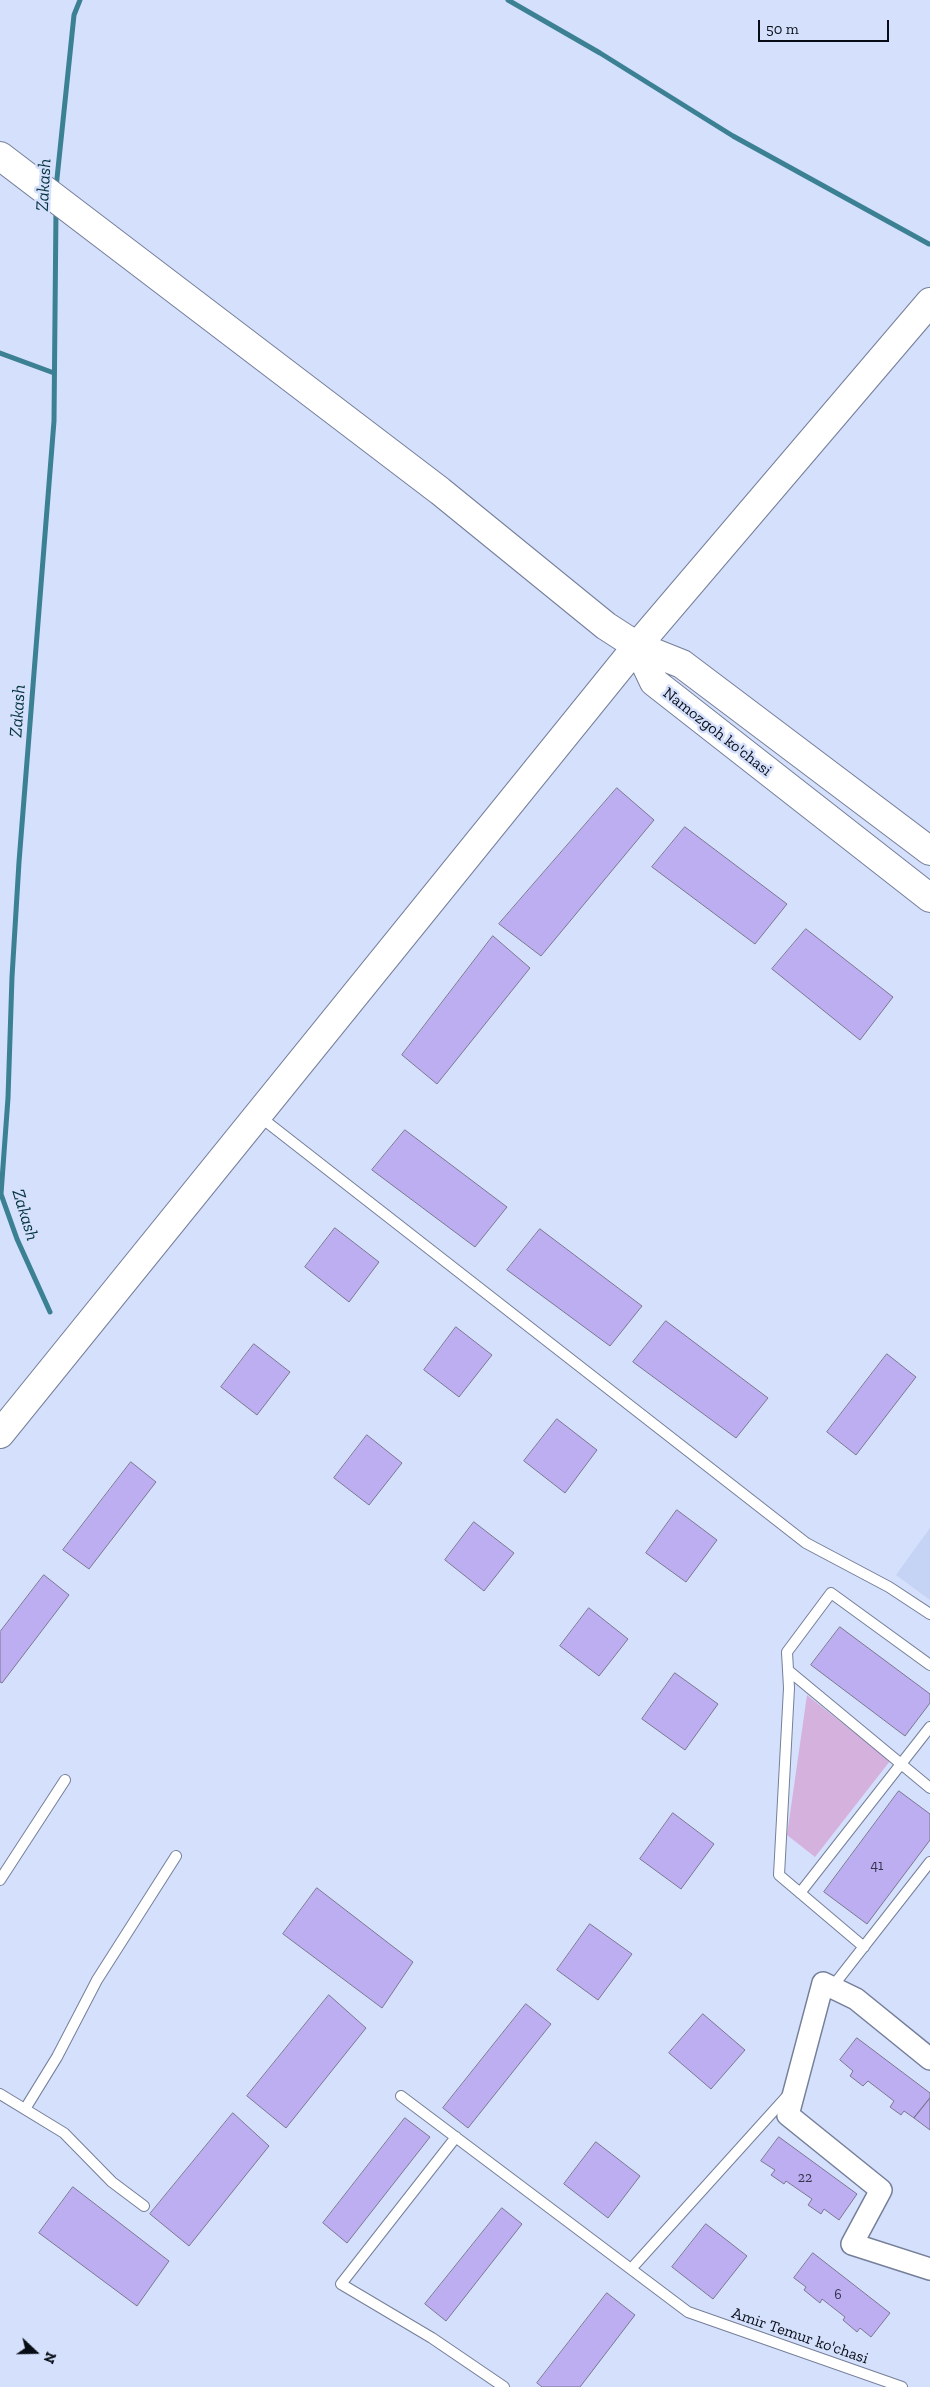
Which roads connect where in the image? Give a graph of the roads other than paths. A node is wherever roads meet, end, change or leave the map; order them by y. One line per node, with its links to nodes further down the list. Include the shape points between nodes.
1 (0, 156): 3 (main road, via 440,492 606,626)
2 (930, 302): 3 (main road)
3 (637, 646): 4 (main road, Namozgoh ko'chasi, via 682,664); 5 (main road, Namozgoh ko'chasi, via 654,682); 6 (main road)
4 (930, 851)
5 (930, 898)
6 (256, 1114): 7 (main road); 8 (lane, via 806,1543 889,1586)
7 (0, 1434)
8 (930, 1614)
9 (930, 1665): 10 (lane, via 831,1593 787,1652)
10 (789, 1671): 12 (lane); 18 (lane, via 780,1875)
11 (930, 1727): 12 (lane)
12 (902, 1764): 14 (lane); 18 (lane)
13 (65, 1780): 17 (lane)
14 (930, 1788)
15 (176, 1856): 25 (lane, via 97,1980 57,2058)
16 (930, 1862): 19 (lane)
17 (0, 1880)
18 (800, 1892): 19 (lane)
19 (864, 1947): 20 (lane)
20 (833, 1986): 21 (street, via 856,1999); 22 (street, via 823,1983)
21 (930, 2059)
22 (796, 2087): 28 (lane); 29 (street, via 788,2115 882,2190 852,2244)
23 (0, 2094): 25 (lane)
24 (401, 2096): 26 (lane, Amir Temur ko'chasi)
25 (25, 2109): 27 (lane, via 64,2132 112,2182)
26 (456, 2137): 28 (lane, Amir Temur ko'chasi); 30 (lane, via 341,2284 432,2338)
27 (144, 2206)
28 (631, 2269): 31 (lane, Amir Temur ko'chasi, via 688,2312)
29 (930, 2269)
30 (504, 2387)
31 (902, 2387)

